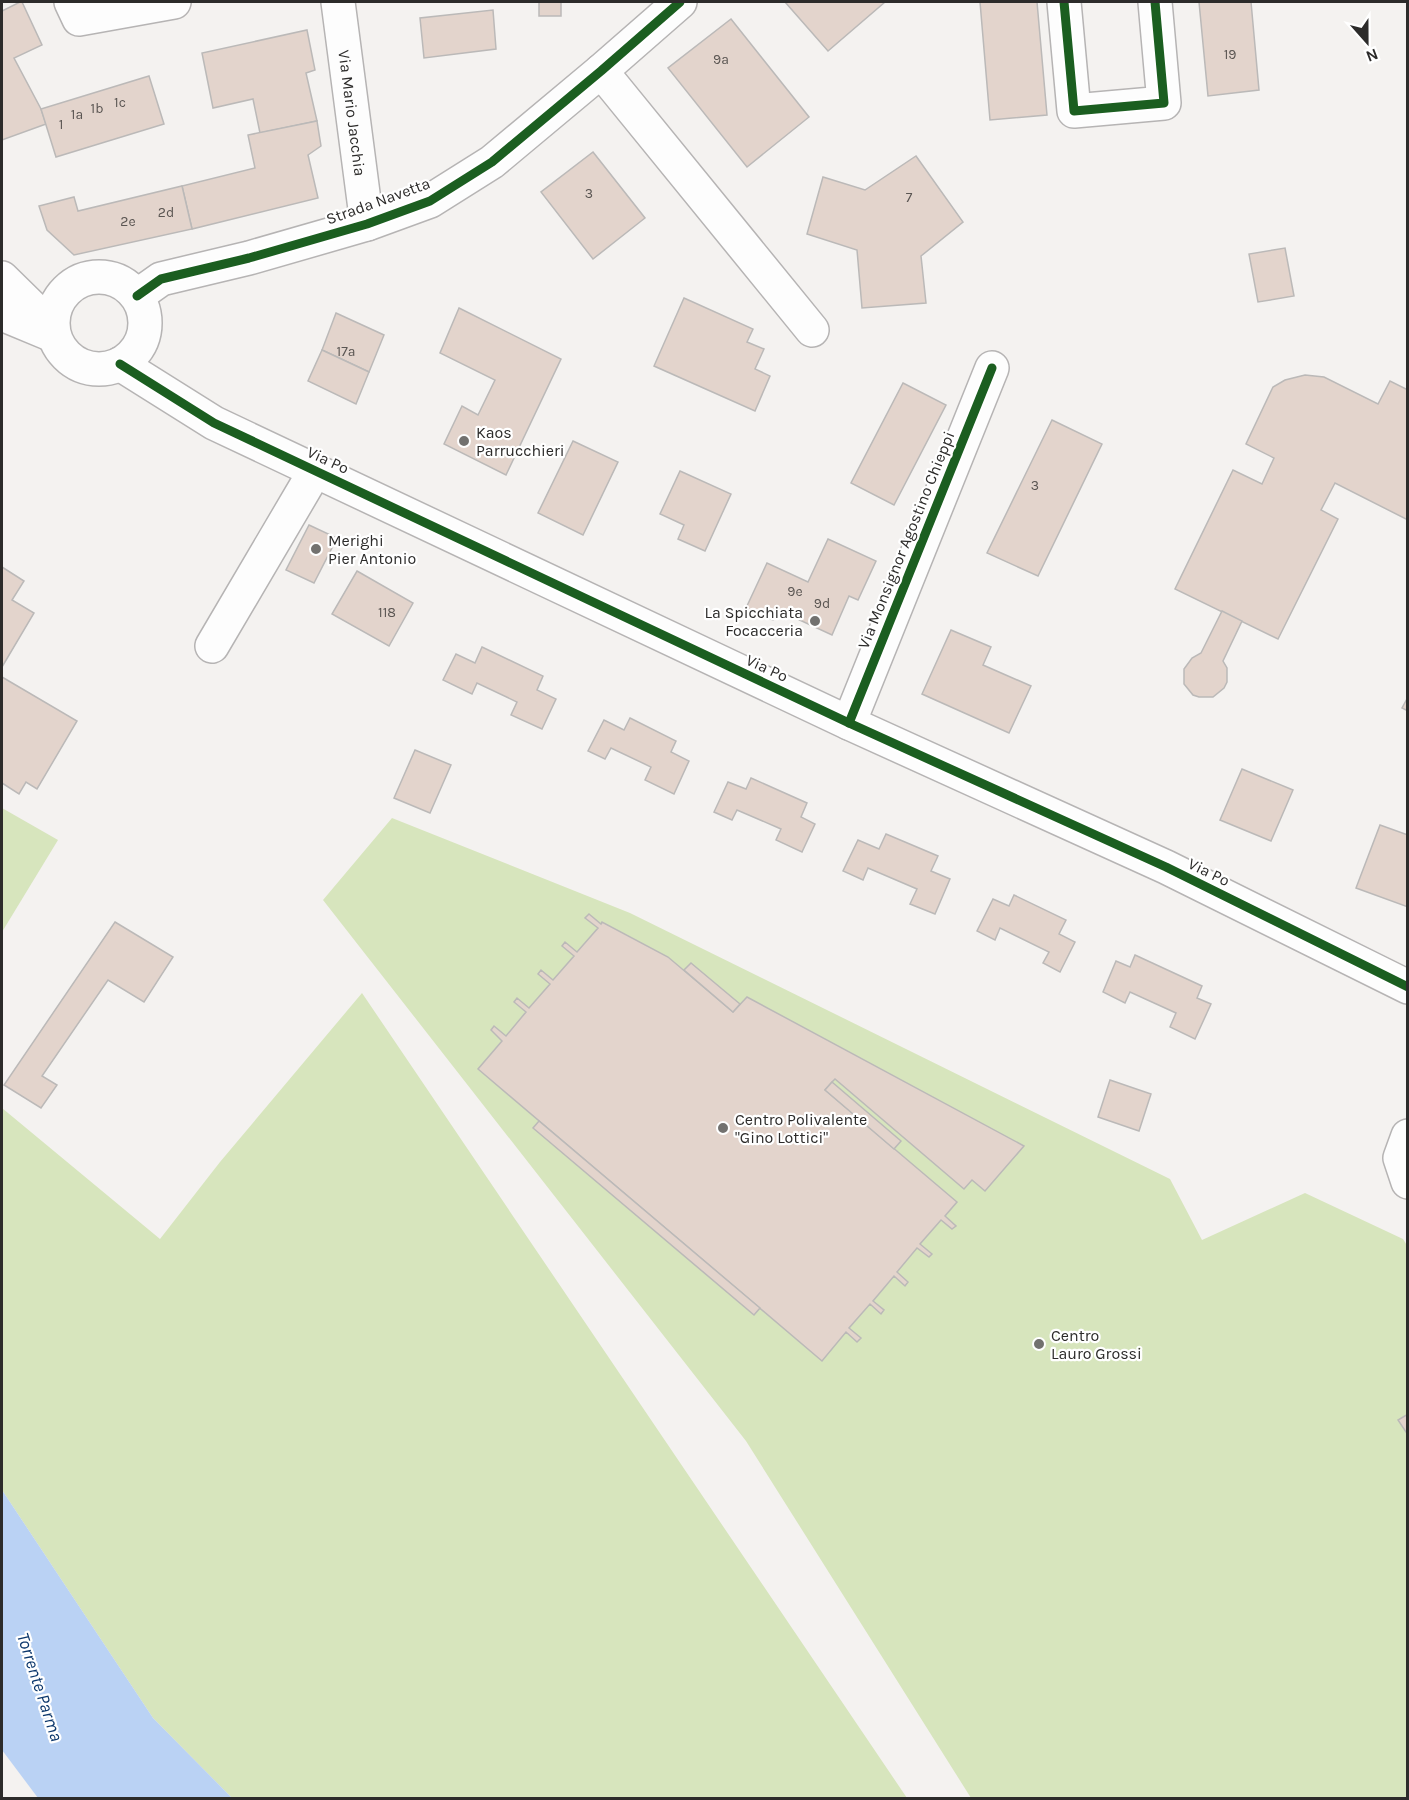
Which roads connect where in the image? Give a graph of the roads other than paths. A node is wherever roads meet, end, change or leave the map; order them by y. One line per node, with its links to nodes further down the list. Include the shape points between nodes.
1 (71, 2): 2 (street, via 79,19)
2 (174, 2)
3 (338, 2): 8 (street, Via Mario Jacchia)
4 (680, 2): 7 (street, Strada Navetta)
5 (1064, 2): 6 (street, via 1074,111 1164,103)
6 (1155, 2)
7 (600, 71): 8 (street, Strada Navetta, via 492,162 430,201); 13 (street)
8 (367, 224): 11 (street, Strada Navetta, via 161,279)
9 (2, 277): 10 (street); 14 (street)
10 (67, 289): 11 (street, via 96,276 125,284); 14 (street, via 53,313)
11 (137, 296): 15 (street, via 144,310 145,326)
12 (2, 314): 14 (street)
13 (812, 330)
14 (53, 331): 15 (street, via 60,348 80,366 107,368)
15 (131, 353): 17 (street, Via Po, via 214,423)
16 (992, 368): 19 (street, Via Monsignor Agostino Chieppi)
17 (315, 471): 18 (street); 19 (street, Via Po)
18 (212, 646)
19 (849, 723): 20 (street, Via Po, via 1166,867)
20 (1407, 987)
21 (1407, 1136): 22 (street, via 1400,1158)
22 (1407, 1182)

